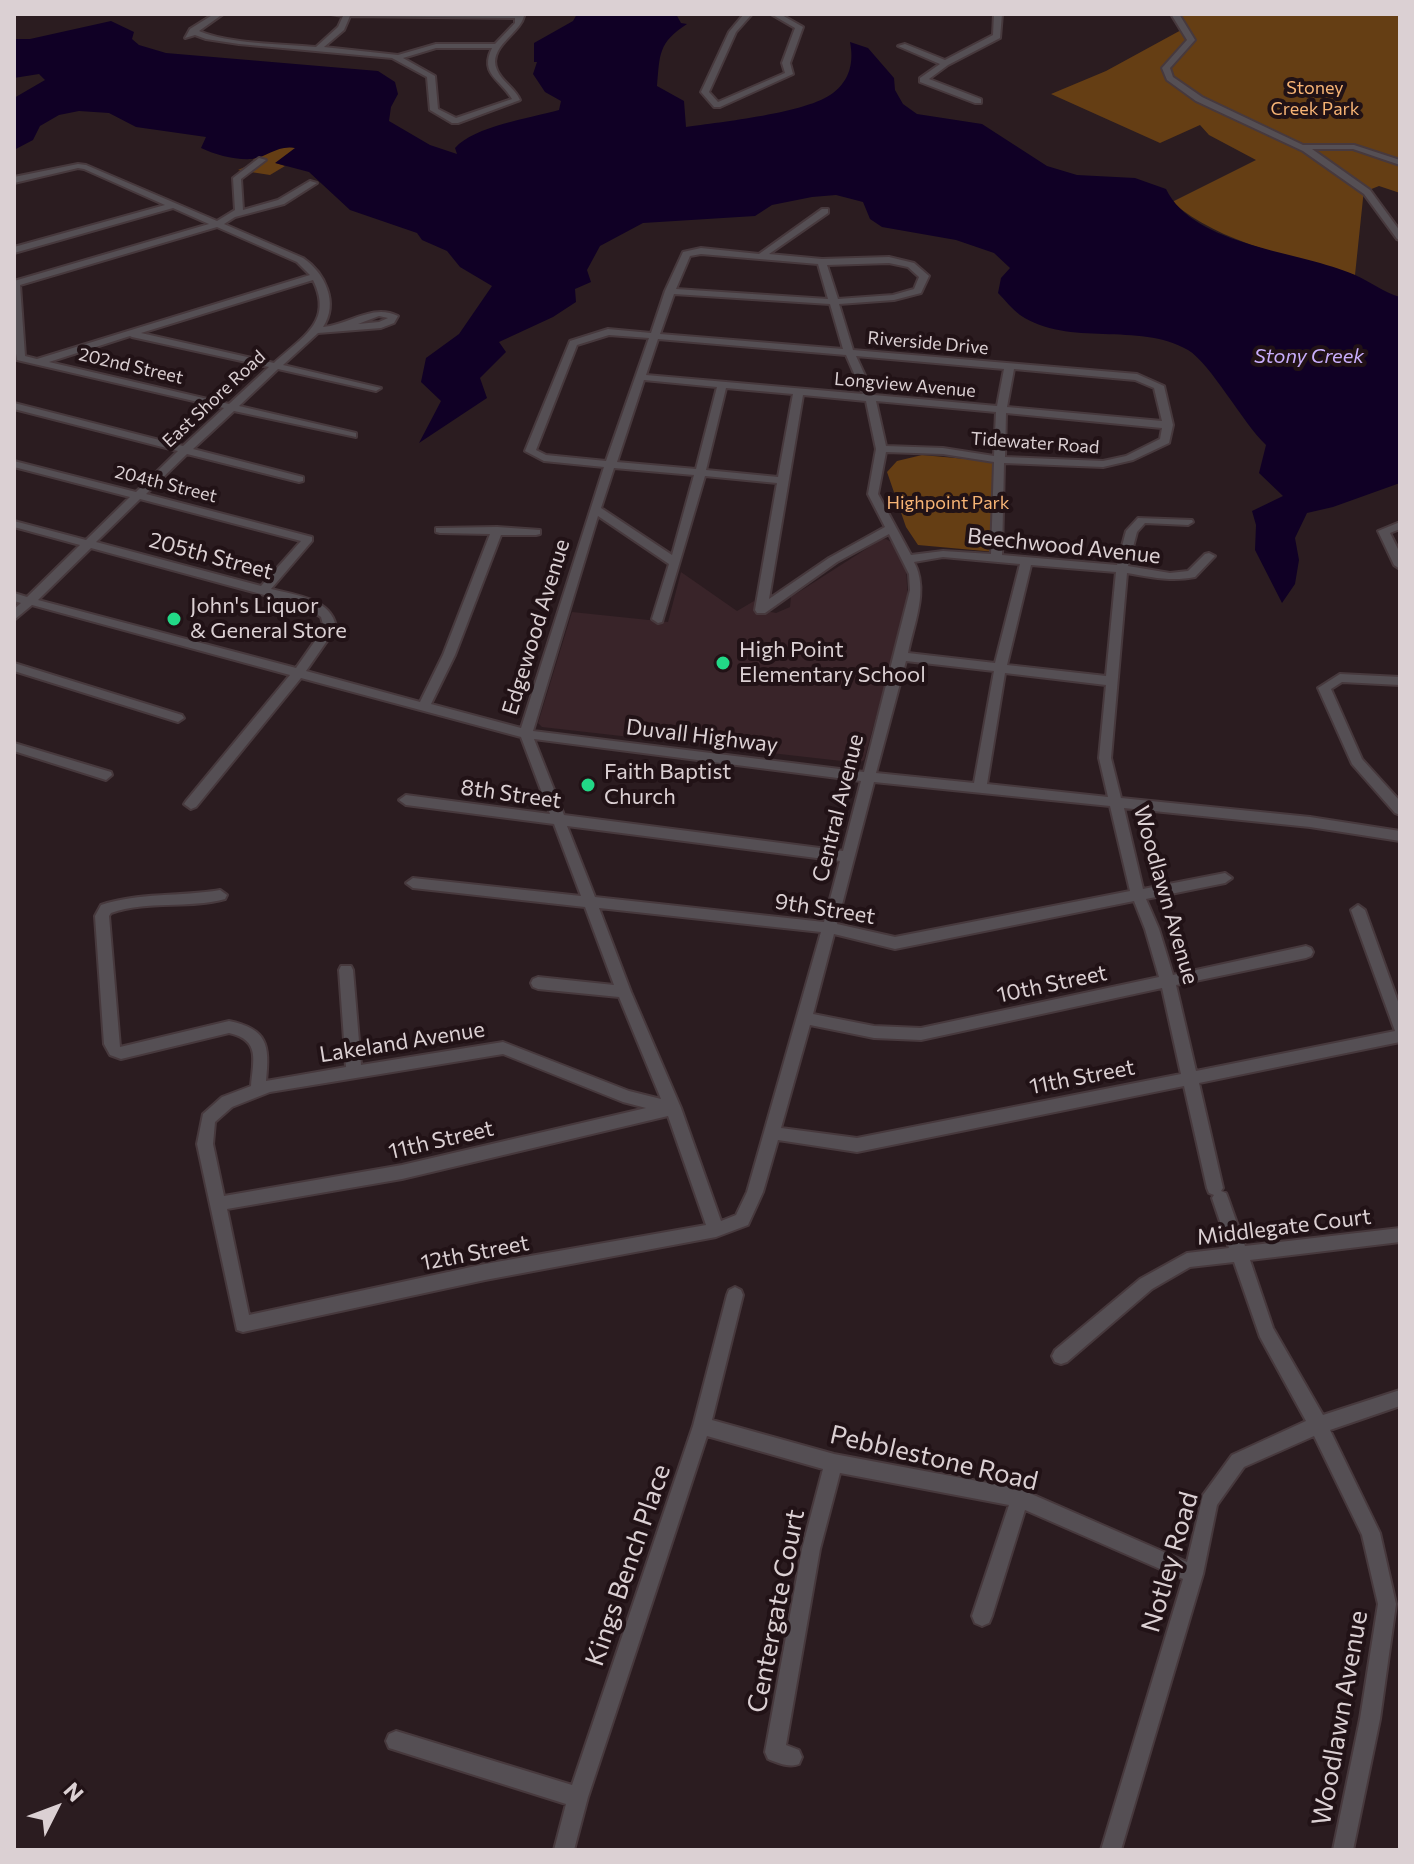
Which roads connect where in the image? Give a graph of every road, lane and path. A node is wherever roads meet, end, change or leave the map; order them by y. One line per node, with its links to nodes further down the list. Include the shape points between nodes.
1 (219, 14): 11 (street, via 190,33)
2 (335, 14): 3 (street)
3 (348, 14): 8 (street); 11 (street)
4 (748, 14): 5 (street, via 728,36 705,92 717,105 789,74 786,63 799,27)
5 (775, 14)
6 (998, 14): 13 (street, via 997,36)
7 (1175, 14): 15 (street, via 1191,40 1166,68 1170,78 1216,109)
8 (519, 15): 9 (street, via 519,23)
9 (495, 46): 12 (street, via 436,46); 12 (street, via 492,69 516,100 455,121 434,110 429,73)
10 (902, 46): 13 (street)
11 (318, 49): 12 (street)
12 (399, 57)
13 (945, 63): 14 (street, via 923,80)
14 (978, 101)
15 (1301, 147): 17 (street, via 1354,147); 24 (street, via 1367,192)
16 (262, 160): 22 (street, via 237,178 241,206)
17 (1400, 163)
18 (14, 180): 20 (street, via 82,166)
19 (313, 183): 22 (street, via 281,202)
20 (173, 205): 23 (street); 25 (street)
21 (825, 211): 26 (street)
22 (234, 215): 23 (street)
23 (218, 224): 28 (street, via 311,265); 29 (street)
24 (1400, 237)
25 (14, 250)
26 (761, 256): 27 (street); 30 (street, Edgewood Avenue, via 688,253)
27 (822, 262): 31 (street); 31 (street, via 889,260 911,265 924,276 918,291 902,297)
28 (316, 276): 33 (street, via 326,303); 34 (street)
29 (14, 284): 37 (street, 202nd Street)
30 (670, 291): 31 (street); 35 (street, Edgewood Avenue)
31 (836, 301): 36 (street)
32 (338, 328): 33 (street)
33 (315, 330): 39 (street, East Shore Road)
34 (131, 333): 38 (street); 39 (street)
35 (654, 336): 36 (street, Riverside Drive); 41 (street, Edgewood Avenue); 55 (street, Riverside Drive, via 608,332 573,343 530,451 544,458)
36 (849, 352): 40 (street, Riverside Drive); 45 (street)
37 (17, 360): 38 (street, 202nd Street)
38 (40, 362): 46 (street, 202nd Street)
39 (277, 365): 43 (street); 46 (street, East Shore Road)
40 (1010, 365): 48 (street); 49 (street, Riverside Drive, via 1137,377 1159,386)
41 (640, 377): 42 (street, Longview Avenue); 55 (street, Edgewood Avenue)
42 (722, 385): 44 (street, Longview Avenue); 56 (street)
43 (376, 388)
44 (798, 392): 45 (street, Longview Avenue); 58 (street)
45 (870, 398): 48 (street, Longview Avenue); 52 (street)
46 (234, 405): 50 (street, 202nd Street); 51 (street, East Shore Road)
47 (14, 406): 51 (street)
48 (1001, 410): 49 (street, Longview Avenue); 53 (street)
49 (1168, 425): 53 (street, Tidewater Road, via 1165,441 1103,464)
50 (352, 435)
51 (186, 449): 57 (street); 59 (street, East Shore Road)
52 (881, 449): 53 (street, Tidewater Road); 64 (street, via 873,494)
53 (1001, 460): 70 (street)
54 (14, 464): 59 (street, 204th Street)
55 (611, 464): 56 (street); 60 (street, Edgewood Avenue)
56 (700, 472): 58 (street); 72 (street)
57 (299, 479)
58 (781, 480): 64 (street, via 761,610 833,560)
59 (139, 495): 68 (street, East Shore Road); 76 (street, 204th Street, via 308,539)
60 (595, 509): 72 (street); 89 (street, Edgewood Avenue)
61 (1188, 522): 75 (street, Woodlawn Avenue, via 1142,520 1132,531)
62 (14, 524): 68 (street, 205th Street)
63 (1400, 525): 74 (street, via 1384,531)
64 (890, 529): 71 (street)
65 (440, 530): 66 (street)
66 (497, 530): 67 (street); 87 (street)
67 (536, 532)
68 (88, 543): 76 (street, 205th Street); 78 (street, East Shore Road)
69 (1209, 556): 75 (street, Beechwood Avenue, via 1191,574 1170,577)
70 (996, 559): 71 (street, Beechwood Avenue, via 943,554); 73 (street, Beechwood Avenue)
71 (908, 560): 81 (street, Central Avenue, via 916,590)
72 (674, 562): 80 (street)
73 (1026, 562): 75 (street, Beechwood Avenue); 83 (street)
74 (1400, 565)
75 (1122, 569): 85 (street, Woodlawn Avenue)
76 (263, 591): 84 (street, 205th Street, via 319,607 330,622)
77 (14, 597): 78 (street, Duvall Highway)
78 (29, 601): 79 (street, East Shore Road); 84 (street, Duvall Highway)
79 (14, 616)
80 (658, 619)
81 (901, 656): 83 (street); 92 (street, Central Avenue)
82 (14, 667): 88 (street)
83 (1000, 669): 85 (street); 93 (street)
84 (298, 674): 87 (street, Duvall Highway); 96 (street)
85 (1110, 681): 95 (street, Woodlawn Avenue, via 1105,758)
86 (1400, 681): 97 (street, via 1340,678 1324,688 1357,761)
87 (424, 707): 89 (street, Duvall Highway)
88 (178, 718)
89 (526, 734): 92 (street, Duvall Highway); 98 (street, Edgewood Avenue)
90 (14, 747): 91 (street)
91 (106, 775)
92 (868, 777): 93 (street, Duvall Highway); 100 (street, Central Avenue)
93 (980, 786): 95 (street, Duvall Highway)
94 (406, 800): 98 (street, 8th Street)
95 (1114, 802): 99 (street, Duvall Highway); 104 (street, Woodlawn Avenue)
96 (191, 804)
97 (1400, 810)
98 (558, 821): 100 (street, 8th Street); 105 (street, Edgewood Avenue)
99 (1400, 836)
100 (849, 857): 107 (street, Central Avenue)
101 (1225, 878): 104 (street, 9th Street)
102 (413, 883): 105 (street, 9th Street)
103 (220, 895): 118 (street, via 106,909 102,916 111,1044 121,1053 229,1027 242,1029 253,1033 260,1045)
104 (1138, 895): 107 (street, 9th Street, via 895,943); 110 (street, Woodlawn Avenue)
105 (589, 903): 107 (street, 9th Street); 112 (street, Edgewood Avenue)
106 (1358, 910): 114 (street)
107 (830, 928): 113 (street, Central Avenue)
108 (1306, 952): 110 (street, 10th Street)
109 (346, 970): 116 (street)
110 (1168, 982): 113 (street, 10th Street, via 921,1034 874,1032); 117 (street, Woodlawn Avenue)
111 (538, 983): 112 (street)
112 (624, 992): 119 (street, Edgewood Avenue)
113 (805, 1018): 120 (street, Central Avenue)
114 (1400, 1027)
115 (1400, 1036): 117 (street, 11th Street)
116 (354, 1072): 118 (street, Lakeland Avenue); 119 (street, Lakeland Avenue, via 503,1048 628,1097)
117 (1188, 1079): 120 (street, 11th Street, via 857,1145); 124 (street, Woodlawn Avenue)
118 (258, 1088): 121 (street, Lakeland Avenue, via 227,1102 208,1119 205,1144)
119 (673, 1108): 121 (street, 11th Street, via 402,1172); 122 (street, Edgewood Avenue)
120 (772, 1133): 122 (street, Central Avenue, via 742,1220)
121 (217, 1204): 122 (street, 12th Street, via 243,1324)
122 (716, 1230)
123 (1400, 1235): 124 (street, Middlegate Court)
124 (1238, 1255): 126 (street, Middlegate Court, via 1187,1260 1146,1284); 129 (street, Woodlawn Avenue, via 1266,1331)
125 (735, 1295): 128 (street, Kings Bench Place)
126 (1061, 1356)
127 (1400, 1398): 129 (street, Notley Road)
128 (702, 1426): 130 (street, Pebblestone Road); 136 (street, Kings Bench Place)
129 (1319, 1426): 132 (street, Notley Road, via 1238,1461 1209,1501); 137 (street, Woodlawn Avenue, via 1371,1533 1387,1604)
130 (834, 1463): 131 (street, Pebblestone Road); 135 (street, Centergate Court, via 811,1549 775,1752)
131 (1020, 1498): 132 (street, Pebblestone Road); 133 (street)
132 (1194, 1574): 139 (street, Notley Road)
133 (982, 1616)
134 (396, 1741): 136 (street)
135 (792, 1757)
136 (578, 1797): 138 (street, Kings Bench Place)
137 (1344, 1849)
138 (564, 1850)
139 (1111, 1850)

